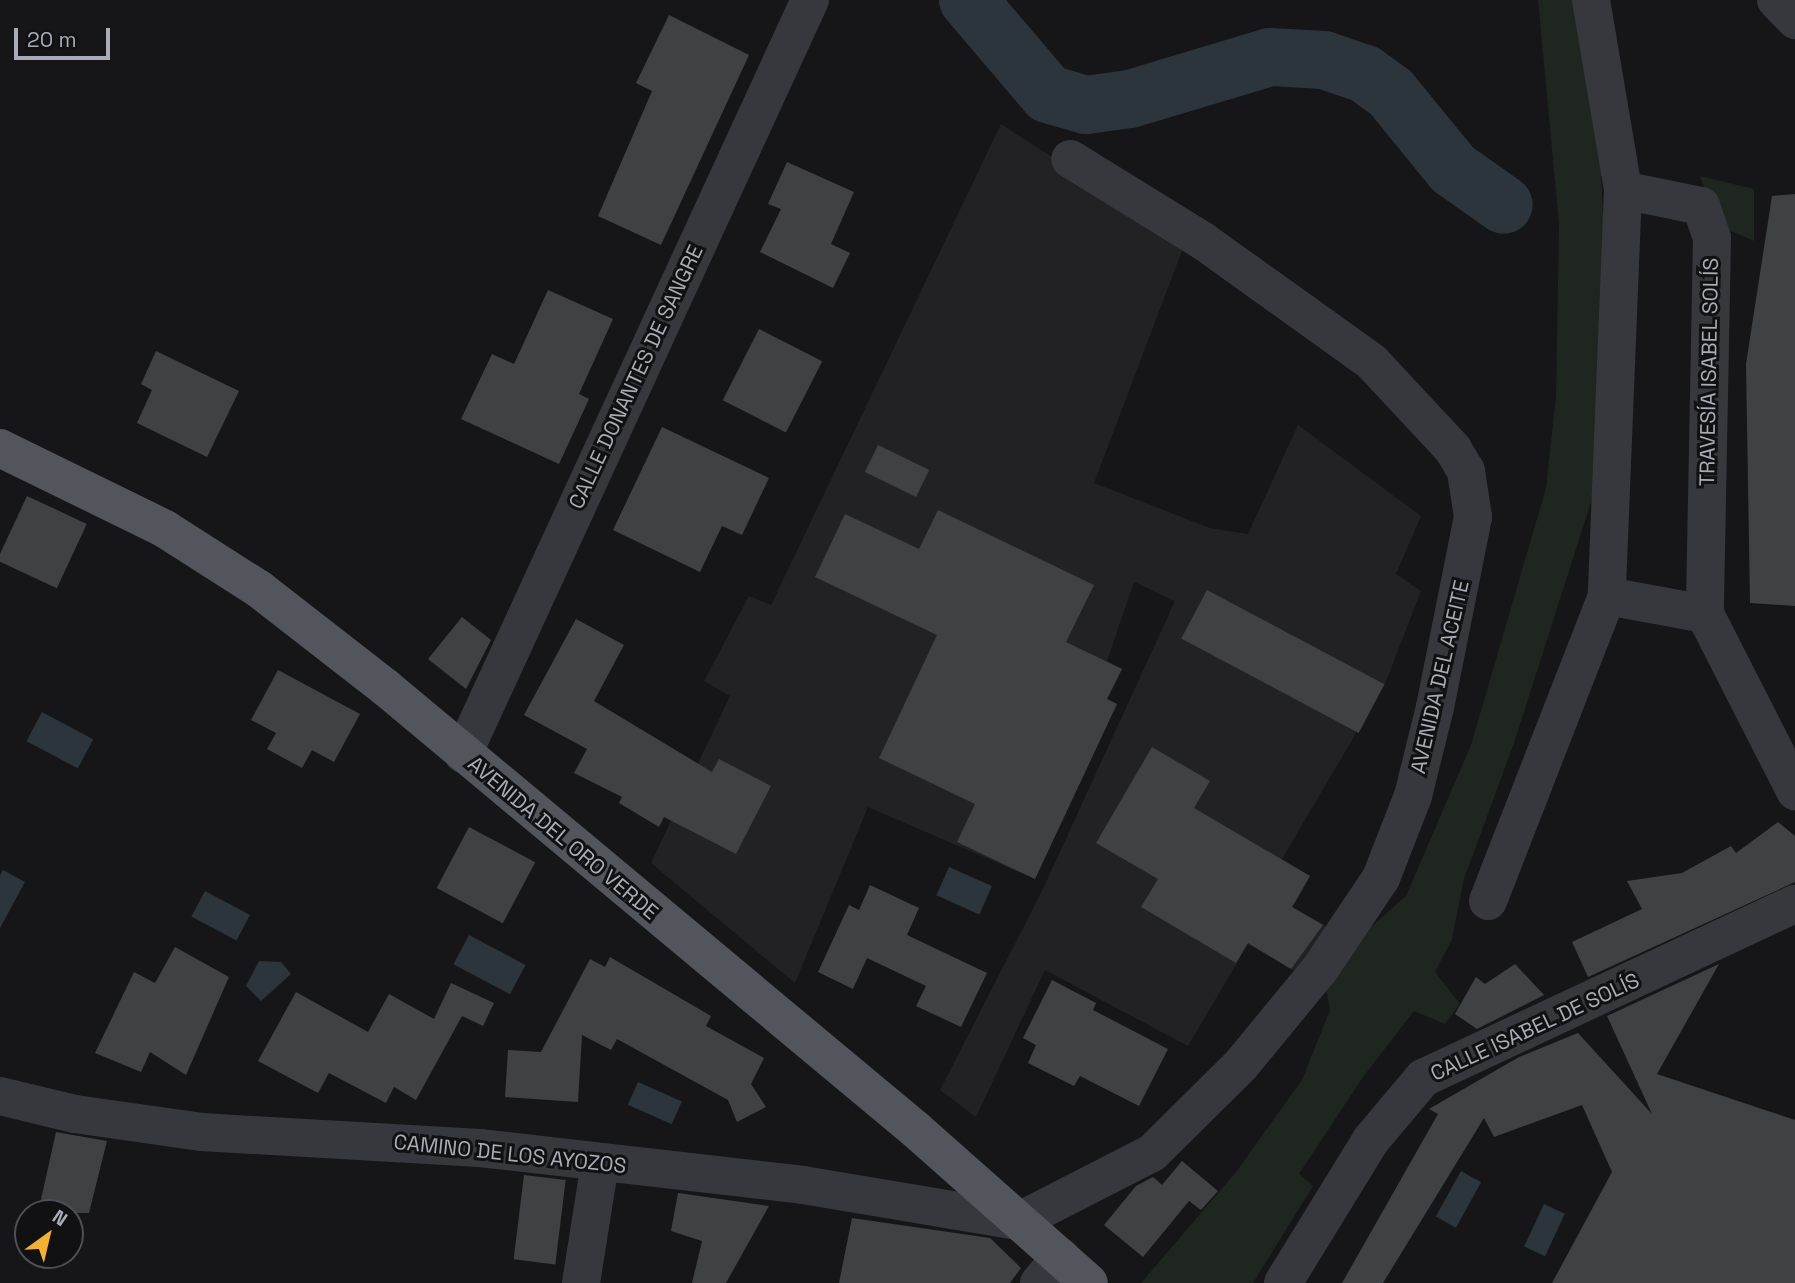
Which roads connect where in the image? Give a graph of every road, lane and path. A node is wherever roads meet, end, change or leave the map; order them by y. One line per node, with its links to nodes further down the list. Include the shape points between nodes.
1 (810, 0): 10 (street, CALLE DONANTES DE SANGRE)
2 (1591, 0): 6 (street)
3 (1776, 0): 4 (street)
4 (1795, 20)
5 (1070, 159): 16 (street, AVENIDA DEL ACEITE, via 1203,241 1372,362 1418,405 1453,449 1466,471 1473,517 1462,588 1412,796 1381,878 1354,923 1240,1066 1187,1122 1126,1170)
6 (1623, 190): 8 (street); 9 (street, TRAVESÍA ISABEL SOLÍS, via 1701,206 1712,238)
7 (0, 448): 10 (main road, AVENIDA DEL ORO VERDE, via 165,529 259,589)
8 (1607, 596): 9 (street); 12 (street)
9 (1705, 614): 11 (street, TRAVESÍA ISABEL SOLÍS)
10 (463, 754): 16 (main road, AVENIDA DEL ORO VERDE)
11 (1795, 791)
12 (1488, 901)
13 (1795, 904): 20 (street, CALLE ISABEL DE SOLÍS, via 1423,1078 1371,1140)
14 (0, 1096): 15 (street, CAMINO DE LOS AYOZOS, via 75,1114 201,1132 480,1148)
15 (600, 1163): 16 (street, CAMINO DE LOS AYOZOS, via 803,1185); 18 (street)
16 (1019, 1221): 17 (main road, AVENIDA DEL ORO VERDE)
17 (1050, 1270): 19 (main road, AVENIDA DEL ORO VERDE)
18 (581, 1283)
19 (1089, 1283)
20 (1283, 1283)

